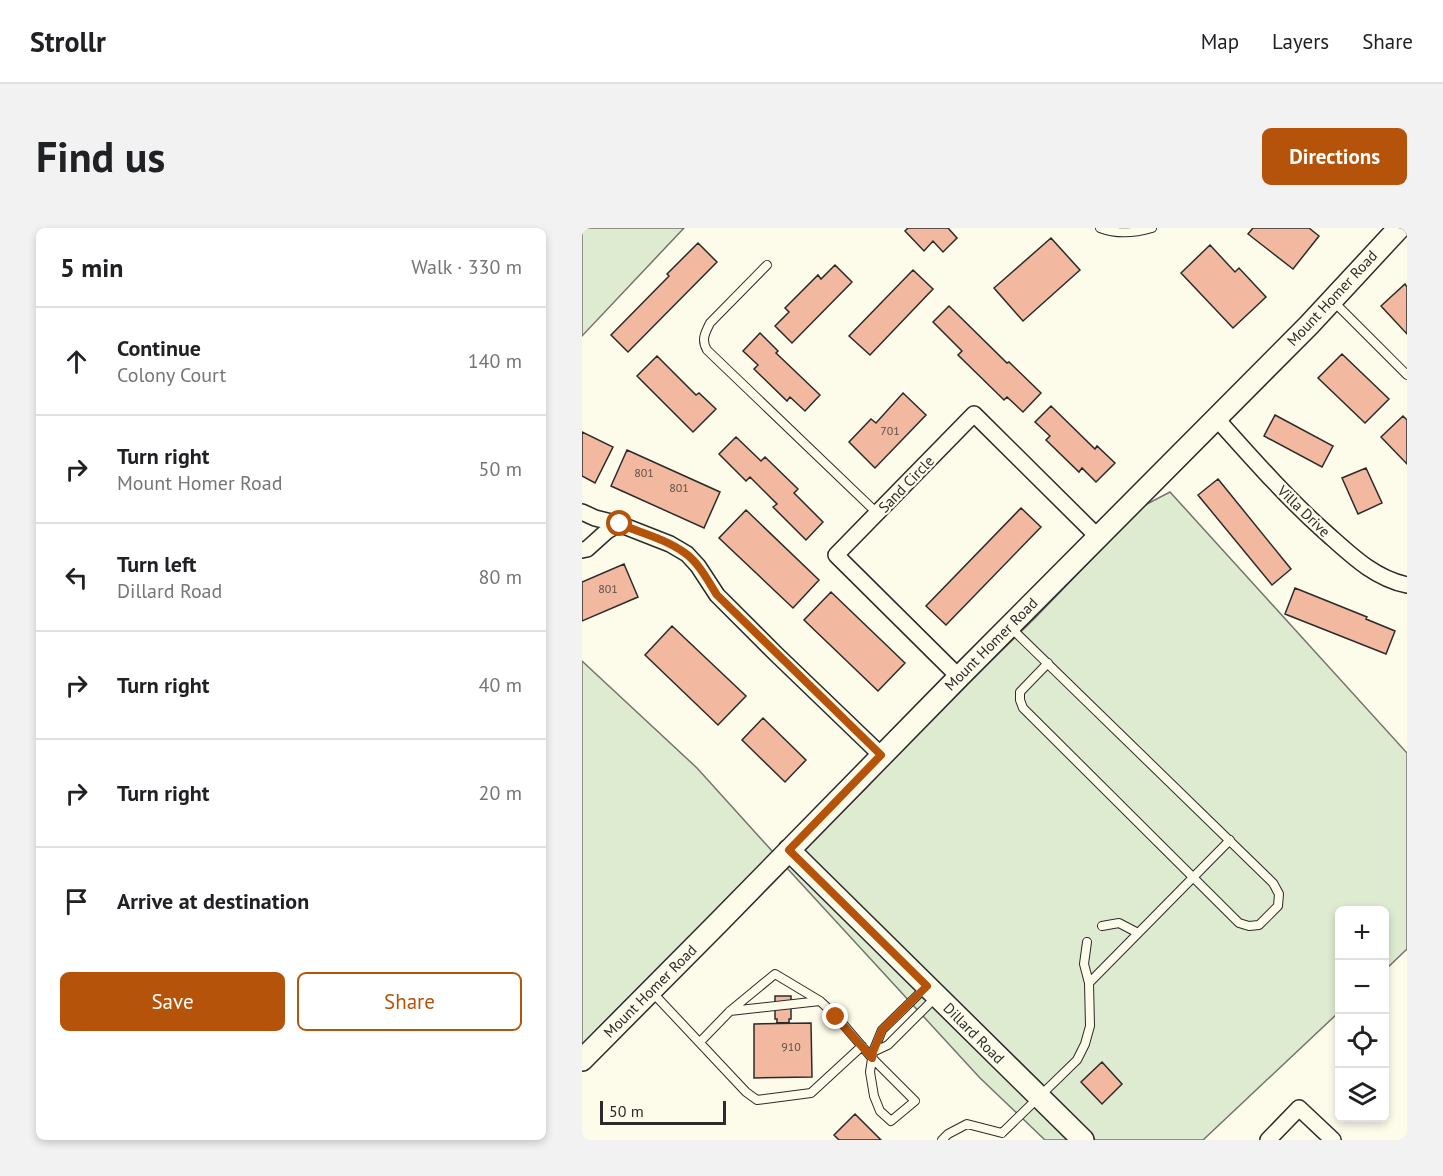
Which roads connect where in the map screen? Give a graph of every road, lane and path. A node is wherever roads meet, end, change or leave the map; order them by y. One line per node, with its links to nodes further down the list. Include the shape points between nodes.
1 (1100, 228): 2 (lane, via 1122,233)
2 (1152, 228)
3 (1397, 228): 5 (street, Mount Homer Road)
4 (767, 265): 9 (lane, via 710,323 703,343)
5 (1332, 300): 6 (lane); 7 (street, Mount Homer Road)
6 (1407, 375)
7 (1216, 418): 11 (street, Mount Homer Road); 13 (street, Villa Drive, via 1312,520 1359,563 1380,576)
8 (582, 512): 10 (street)
9 (877, 513): 11 (street, Sand Circle, via 974,414); 16 (street, Sand Circle, via 836,555)
10 (620, 524): 12 (street); 17 (street, via 687,554 717,595)
11 (1098, 537): 14 (street, Mount Homer Road)
12 (582, 550)
13 (1407, 585)
14 (1009, 626): 15 (lane); 16 (street, Mount Homer Road)
15 (1048, 663): 18 (lane); 20 (lane, via 1020,692 1023,708)
16 (958, 677): 17 (street, Mount Homer Road)
17 (881, 755): 19 (street, Mount Homer Road)
18 (1230, 840): 20 (lane); 20 (lane, via 1279,894 1278,906 1259,926 1239,922)
19 (789, 850): 25 (street, Mount Homer Road); 26 (street, Dillard Road)
20 (1193, 877): 22 (lane)
21 (1102, 926): 22 (lane, via 1119,923)
22 (1138, 933): 24 (lane)
23 (1087, 942): 24 (lane, via 1084,964)
24 (1089, 983): 33 (lane, via 1090,1026 1086,1044 1077,1060)
25 (650, 991): 29 (lane); 32 (street, Mount Homer Road)
26 (932, 991): 31 (lane, via 888,1045); 31 (lane, via 882,1030); 33 (street, Dillard Road)
27 (820, 1001): 28 (lane); 28 (lane, via 775,974); 30 (lane)
28 (730, 1011): 29 (lane)
29 (700, 1042): 30 (lane, via 757,1100 811,1093)
30 (862, 1047): 31 (lane)
31 (873, 1055): 31 (lane, via 870,1072 874,1096 880,1111 891,1120 915,1101)
32 (582, 1059)
33 (1040, 1097): 34 (lane); 36 (street, Dillard Road)
34 (1003, 1136): 35 (lane, via 968,1124)
35 (942, 1140)
36 (1083, 1140)
37 (1268, 1140): 38 (street, via 1299,1108)
38 (1333, 1140)

